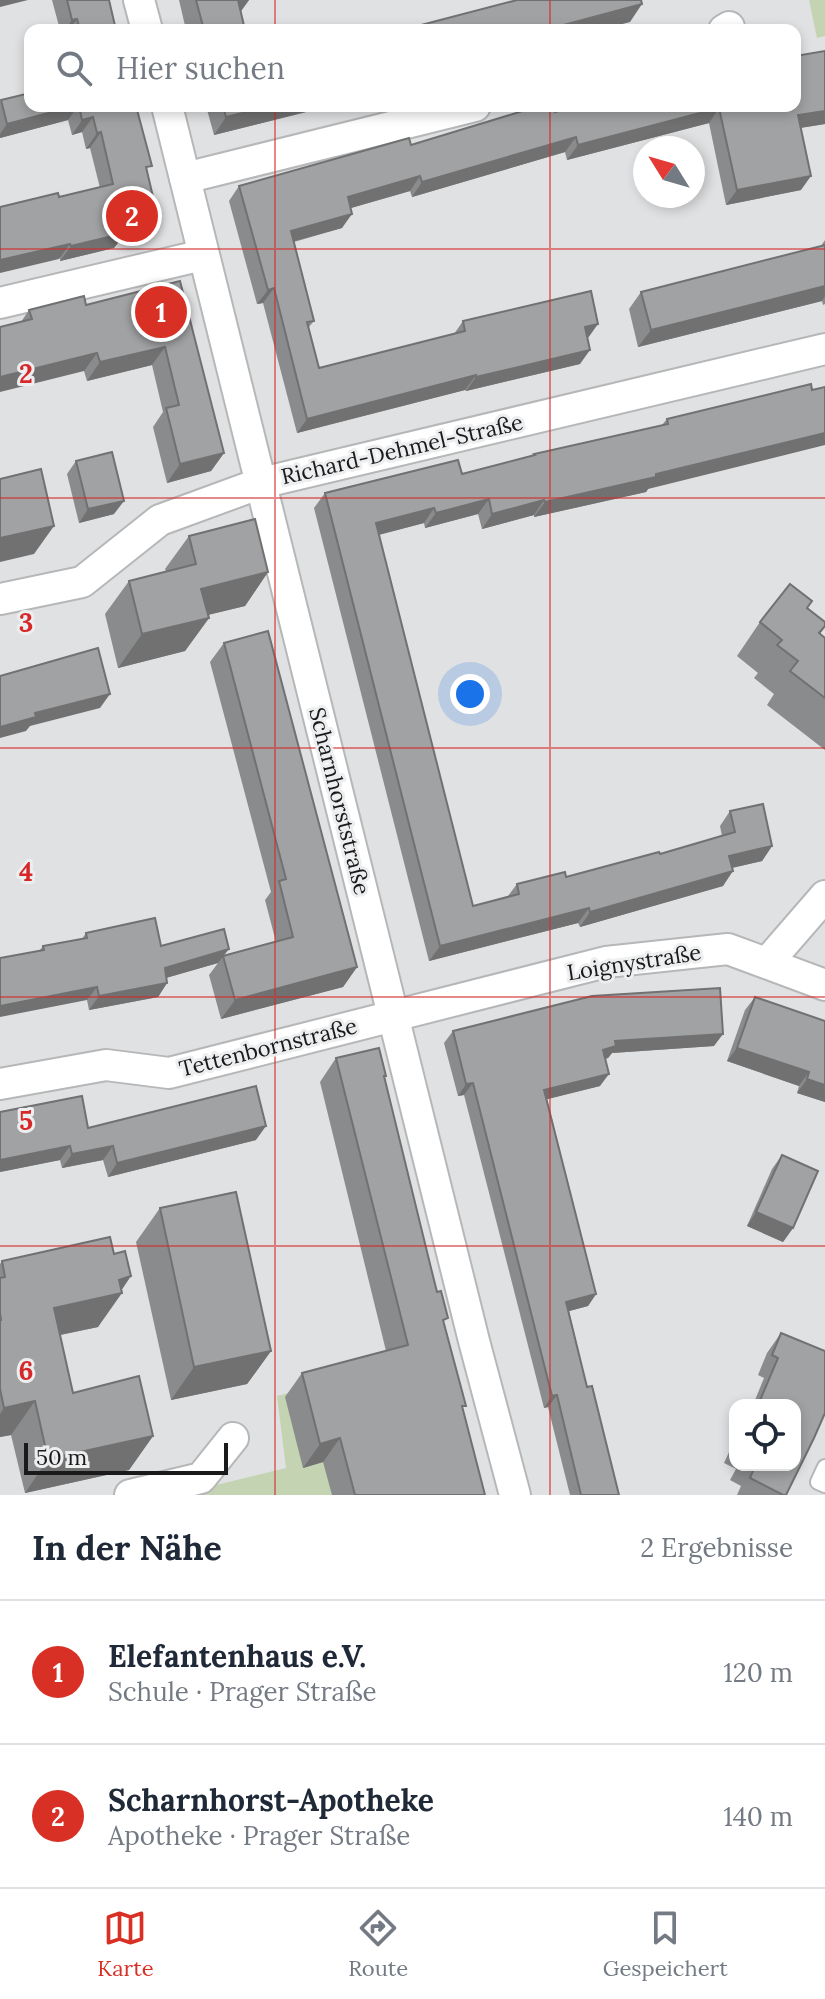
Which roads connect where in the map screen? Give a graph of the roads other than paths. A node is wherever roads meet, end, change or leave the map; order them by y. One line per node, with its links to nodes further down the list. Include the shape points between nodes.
1 (139, 0): 2 (street)
2 (145, 24)
3 (168, 112): 5 (street, Scharnhorststraße)
4 (451, 112): 5 (street)
5 (185, 178): 6 (street, Scharnhorststraße)
6 (203, 255): 7 (street); 9 (street, Scharnhorststraße)
7 (0, 303)
8 (825, 349): 9 (street, Richard-Dehmel-Straße)
9 (261, 483): 10 (street, Richard-Dehmel-Straße, via 160,520 82,582); 14 (street, Scharnhorststraße)
10 (0, 599)
11 (825, 896): 12 (street)
12 (767, 963): 13 (street, Loignystraße); 14 (street, Loignystraße, via 728,949 606,962)
13 (825, 985)
14 (394, 1015): 15 (street, Tettenbornstraße, via 169,1073 106,1065); 20 (street, Scharnhorststraße)
15 (0, 1084)
16 (233, 1438): 19 (street, via 201,1478)
17 (825, 1467): 18 (lane, via 818,1482)
18 (825, 1485)
19 (130, 1495)
20 (515, 1495)

